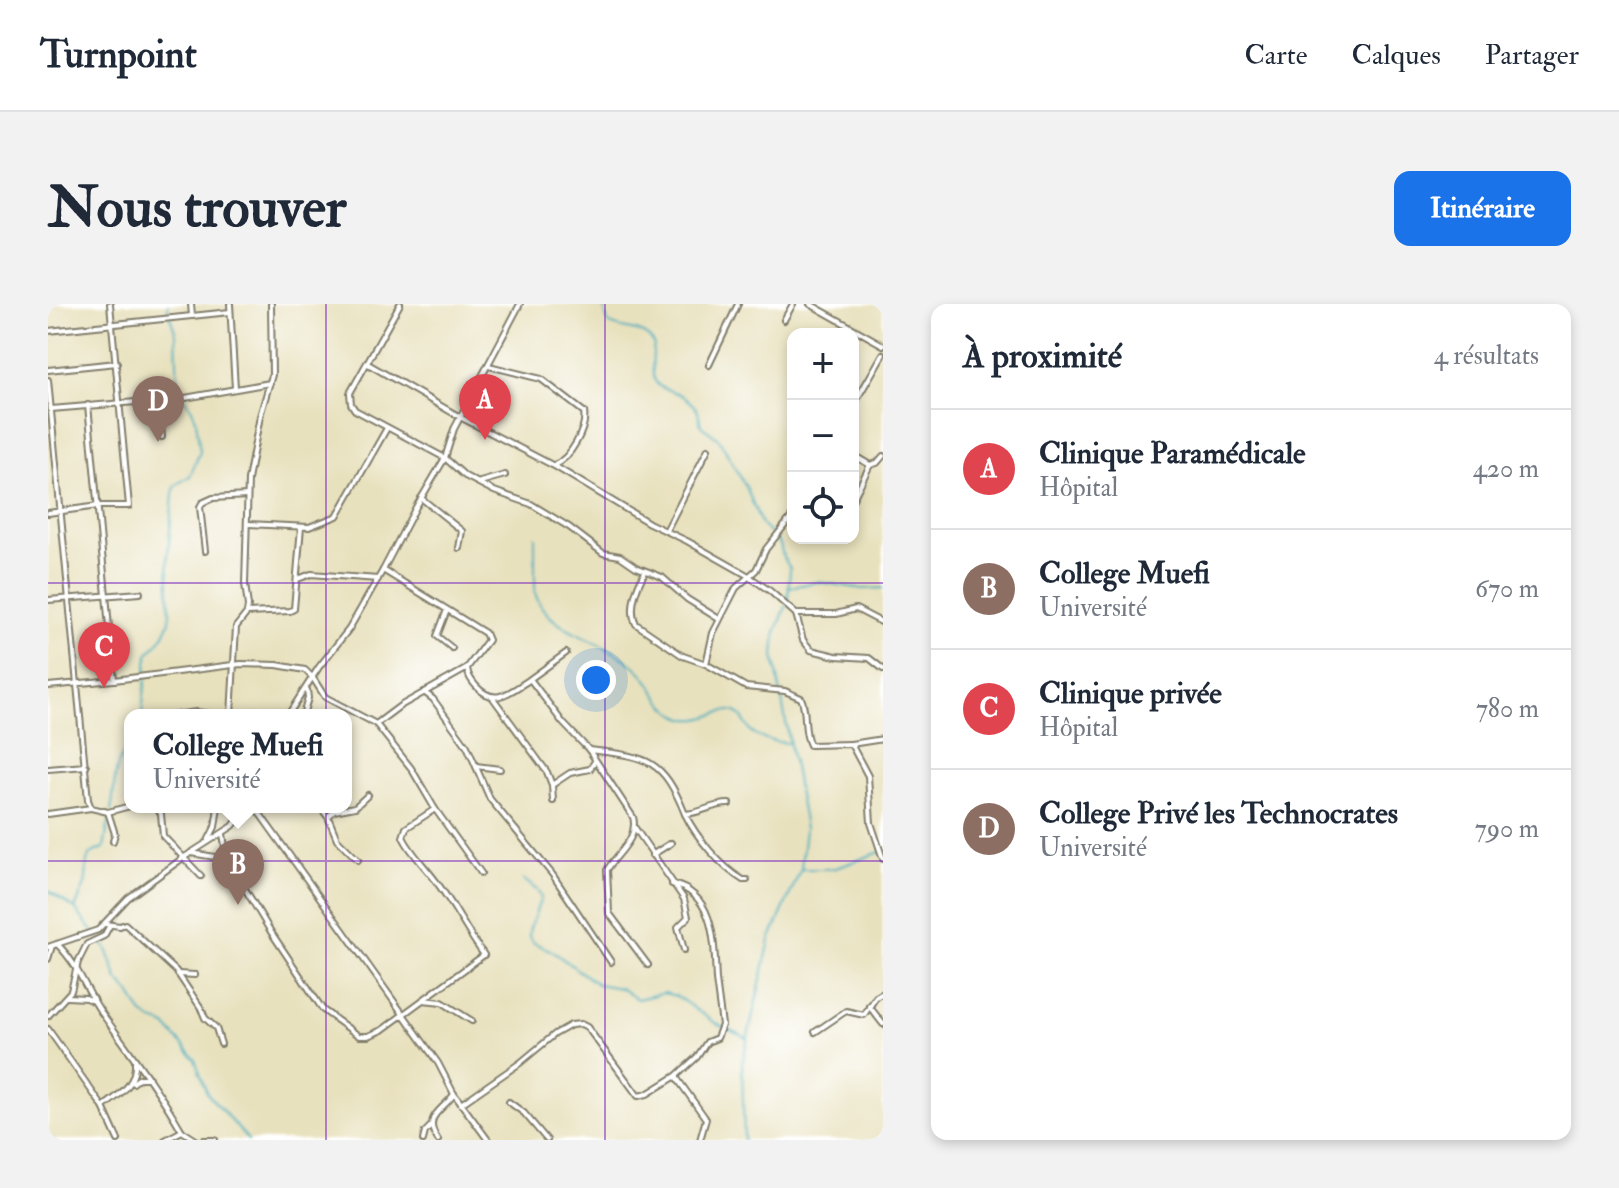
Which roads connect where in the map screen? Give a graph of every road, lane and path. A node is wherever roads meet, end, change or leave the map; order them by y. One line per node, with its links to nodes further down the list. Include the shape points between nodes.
1 (110, 304): 13 (street)
2 (191, 304): 11 (street)
3 (230, 304): 10 (street)
4 (271, 304): 23 (street)
5 (400, 304): 18 (street)
6 (520, 304): 20 (street)
7 (738, 304): 19 (street)
8 (793, 304): 12 (street)
9 (810, 304): 15 (street)
10 (230, 312): 11 (street); 24 (street)
11 (192, 316): 13 (street)
12 (784, 320)
13 (113, 325): 14 (street); 17 (street)
14 (48, 331)
15 (883, 345)
16 (883, 354): 26 (street)
17 (117, 363): 21 (street); 27 (street)
18 (368, 364): 30 (street); 31 (street, via 349,399 355,410)
19 (709, 365)
20 (489, 366): 30 (street); 38 (street, via 541,379 584,412 572,448 564,461)
21 (48, 370)
22 (48, 380): 29 (street)
23 (270, 383): 24 (street); 45 (street)
24 (235, 388): 25 (street)
25 (158, 400): 27 (street); 33 (street)
26 (856, 400)
27 (120, 403): 28 (street); 47 (street, via 129,506)
28 (88, 405): 29 (street); 47 (street)
29 (51, 409): 32 (street)
30 (460, 417): 36 (street); 38 (street)
31 (387, 428): 36 (street); 52 (street, via 342,511)
32 (51, 434): 41 (street)
33 (162, 437)
34 (708, 449): 53 (street)
35 (883, 456): 39 (street)
36 (445, 458): 43 (street); 46 (street)
37 (859, 459): 39 (street)
38 (553, 465): 53 (street)
39 (870, 465): 44 (street)
40 (505, 475): 43 (street)
41 (58, 476): 42 (street); 48 (street)
42 (48, 477)
43 (478, 482): 57 (street, via 531,504 598,550)
44 (859, 487)
45 (247, 496): 51 (street); 55 (street, via 202,503)
46 (421, 498): 54 (street, via 462,531); 56 (street)
47 (98, 506): 48 (street); 62 (street)
48 (62, 511): 49 (street); 63 (street)
49 (48, 513)
50 (787, 523): 58 (street, via 756,570)
51 (248, 524): 52 (street); 66 (street)
52 (301, 527): 59 (street)
53 (666, 531): 58 (street)
54 (459, 548)
55 (205, 551)
56 (383, 570): 60 (street); 65 (street)
57 (645, 572): 68 (street, via 662,577); 72 (street, via 633,608 636,624 683,656)
58 (747, 575): 67 (street); 68 (street)
59 (298, 579): 60 (street, via 311,574); 66 (street, via 293,611)
60 (378, 579): 76 (street)
61 (140, 593): 62 (street)
62 (106, 595): 63 (street); 78 (street)
63 (70, 598): 64 (street); 79 (street)
64 (48, 600)
65 (447, 610): 70 (street, via 437,636); 74 (street, via 488,637)
66 (247, 613): 73 (street, via 237,624)
67 (796, 614): 69 (street, via 856,609); 75 (street, via 811,650 869,658)
68 (719, 619): 72 (street)
69 (883, 623)
70 (452, 648)
71 (566, 653): 77 (street)
72 (706, 664): 91 (street, via 752,690 785,691 801,698 810,745)
73 (232, 665): 76 (street, via 294,667); 78 (street); 84 (street)
74 (467, 668): 82 (street); 83 (street, via 469,678)
75 (883, 669)
76 (313, 678): 81 (street); 87 (street, via 325,697)
77 (530, 679): 83 (street); 92 (street)
78 (114, 680): 79 (street)
79 (78, 682): 80 (street); 94 (street)
80 (48, 686)
81 (306, 688): 85 (street); 86 (street)
82 (424, 692): 89 (street); 95 (street, via 458,733)
83 (493, 698): 98 (street)
84 (231, 709)
85 (292, 709)
86 (305, 709)
87 (348, 709)
88 (352, 711): 89 (street)
89 (376, 724): 105 (street)
90 (883, 739): 91 (street)
91 (851, 744): 125 (street, via 868,776 871,823)
92 (589, 750): 93 (street); 114 (street, via 653,763)
93 (595, 761): 98 (street, via 590,769 570,773); 116 (street, via 628,808)
94 (86, 766): 96 (street); 102 (street)
95 (476, 766): 97 (street); 135 (street, via 490,799 552,874)
96 (48, 769)
97 (500, 769)
98 (552, 785): 100 (street)
99 (368, 795): 104 (street)
100 (553, 801)
101 (729, 804): 114 (street)
102 (91, 808): 106 (street); 113 (street)
103 (124, 808): 106 (street)
104 (352, 808)
105 (435, 809): 127 (street); 142 (street, via 406,828 403,837 484,955)
106 (108, 812): 118 (street)
107 (159, 813): 123 (street, via 163,836)
108 (217, 813): 119 (street)
109 (244, 813): 117 (street)
110 (259, 813): 145 (street)
111 (325, 813): 115 (street)
112 (332, 813): 115 (street)
113 (48, 814)
114 (685, 814): 129 (street, via 731,873)
115 (328, 817): 126 (street, via 337,839)
116 (635, 828): 122 (street); 136 (street, via 607,870 608,907)
117 (223, 834): 119 (street); 124 (street)
118 (113, 841)
119 (207, 843): 121 (street)
120 (671, 843): 122 (street)
121 (191, 853): 123 (street); 124 (street)
122 (652, 855): 130 (street)
123 (183, 858): 128 (street); 131 (street, via 128,898)
124 (227, 859): 145 (street, via 327,1015 359,1036 382,1030)
125 (883, 859)
126 (358, 860)
127 (481, 873)
128 (201, 876)
129 (747, 880)
130 (672, 884): 133 (street, via 686,906 688,917 678,927); 153 (street, via 696,895 713,932 722,1025 717,1038)
131 (108, 925): 132 (street); 137 (street, via 104,936 87,944); 138 (street, via 125,924)
132 (53, 946): 134 (street); 137 (street, via 70,956)
133 (684, 950)
134 (48, 959)
135 (611, 962)
136 (648, 965)
137 (76, 967): 141 (street); 143 (street)
138 (178, 974): 139 (street); 151 (street, via 216,1028)
139 (195, 975)
140 (883, 993): 144 (street)
141 (67, 997): 143 (street); 146 (street)
142 (423, 1000): 145 (street); 147 (street, via 442,1002)
143 (95, 1002): 152 (street)
144 (869, 1006): 148 (street); 150 (street, via 864,1015 843,1012)
145 (402, 1015): 156 (street)
146 (48, 1016)
147 (472, 1021)
148 (883, 1024)
149 (48, 1029): 159 (street)
150 (815, 1032)
151 (221, 1044)
152 (135, 1059): 154 (street); 155 (street)
153 (676, 1076): 158 (street, via 638,1096 587,1027 571,1025); 171 (street, via 706,1119)
154 (149, 1078): 155 (street); 161 (street)
155 (131, 1085): 159 (street)
156 (454, 1094): 158 (street); 160 (street, via 438,1109)
157 (509, 1102): 170 (street)
158 (461, 1104): 169 (street)
159 (103, 1107): 162 (street)
160 (433, 1124): 167 (street); 168 (street)
161 (182, 1131): 163 (street); 164 (street)
162 (118, 1140)
163 (165, 1140)
164 (193, 1140)
165 (204, 1140): 166 (street)
166 (215, 1140)
167 (423, 1140)
168 (438, 1140)
169 (488, 1140)
170 (547, 1140)
171 (700, 1140)

